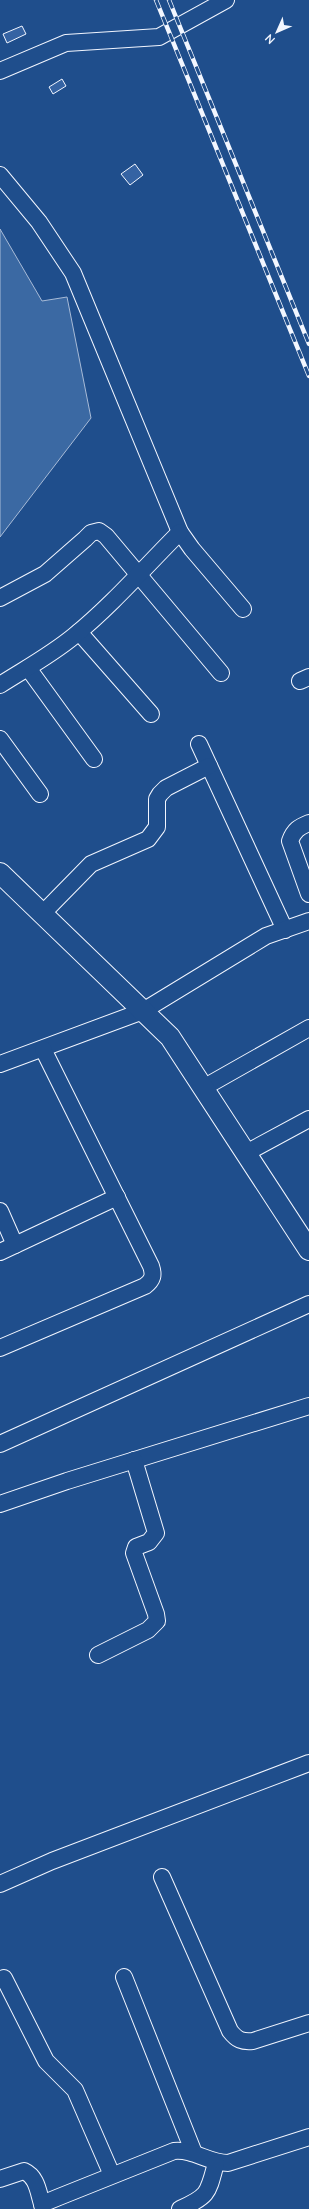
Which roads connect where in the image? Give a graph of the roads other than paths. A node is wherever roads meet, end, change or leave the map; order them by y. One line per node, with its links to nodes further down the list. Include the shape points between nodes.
1 (226, 0): 2 (street, via 159,37 66,43)
2 (0, 71)
3 (0, 174): 4 (street, via 39,222 72,273)
4 (180, 532): 5 (street); 7 (street)
5 (138, 574): 6 (street, via 99,531 88,536 46,574); 8 (street, via 109,606); 10 (street)
6 (0, 598)
7 (244, 609)
8 (79, 632): 9 (street); 12 (street)
9 (28, 668): 11 (street); 15 (street)
10 (221, 673)
11 (0, 685)
12 (151, 714)
13 (0, 739): 17 (street)
14 (199, 744): 16 (street)
15 (94, 759)
16 (210, 766): 21 (street, via 166,788 160,794 157,799 157,827 148,838 91,864); 23 (street)
17 (40, 794)
18 (309, 823): 20 (street, via 293,832 290,841)
19 (0, 873): 21 (street)
20 (309, 894)
21 (42, 914): 24 (street)
22 (309, 921): 23 (street)
23 (285, 930): 24 (street, via 266,936)
24 (143, 1011): 26 (street); 28 (street, via 170,1037)
25 (309, 1028): 28 (street)
26 (43, 1050): 27 (street); 31 (street)
27 (0, 1064)
28 (203, 1088): 30 (street)
29 (309, 1119): 30 (street)
30 (246, 1153): 34 (street)
31 (117, 1197): 33 (street); 37 (street, via 151,1266 151,1281 145,1286)
32 (0, 1211): 33 (street)
33 (15, 1245): 35 (street)
34 (309, 1250)
35 (0, 1252)
36 (309, 1304): 39 (street)
37 (0, 1348)
38 (309, 1406): 40 (street)
39 (0, 1444)
40 (134, 1460): 41 (street); 42 (street, via 156,1534 149,1542 136,1547 134,1553 156,1614 156,1621 148,1630)
41 (0, 1504)
42 (98, 1655)
43 (309, 1763): 45 (street, via 52,1860)
44 (162, 1877): 48 (street, via 230,2031 236,2038 244,2042 253,2041)
45 (0, 1884)
46 (124, 1977): 50 (street)
47 (4, 1978): 52 (street, via 46,2061 75,2090)
48 (309, 2024)
49 (309, 2138): 51 (street, via 228,2163)
50 (194, 2153): 51 (street); 52 (street, via 185,2150 174,2151)
51 (216, 2163): 55 (street, via 206,2194)
52 (112, 2176): 54 (street)
53 (0, 2179): 54 (street, via 24,2171 30,2174 35,2181)
54 (43, 2207)
55 (180, 2209)

